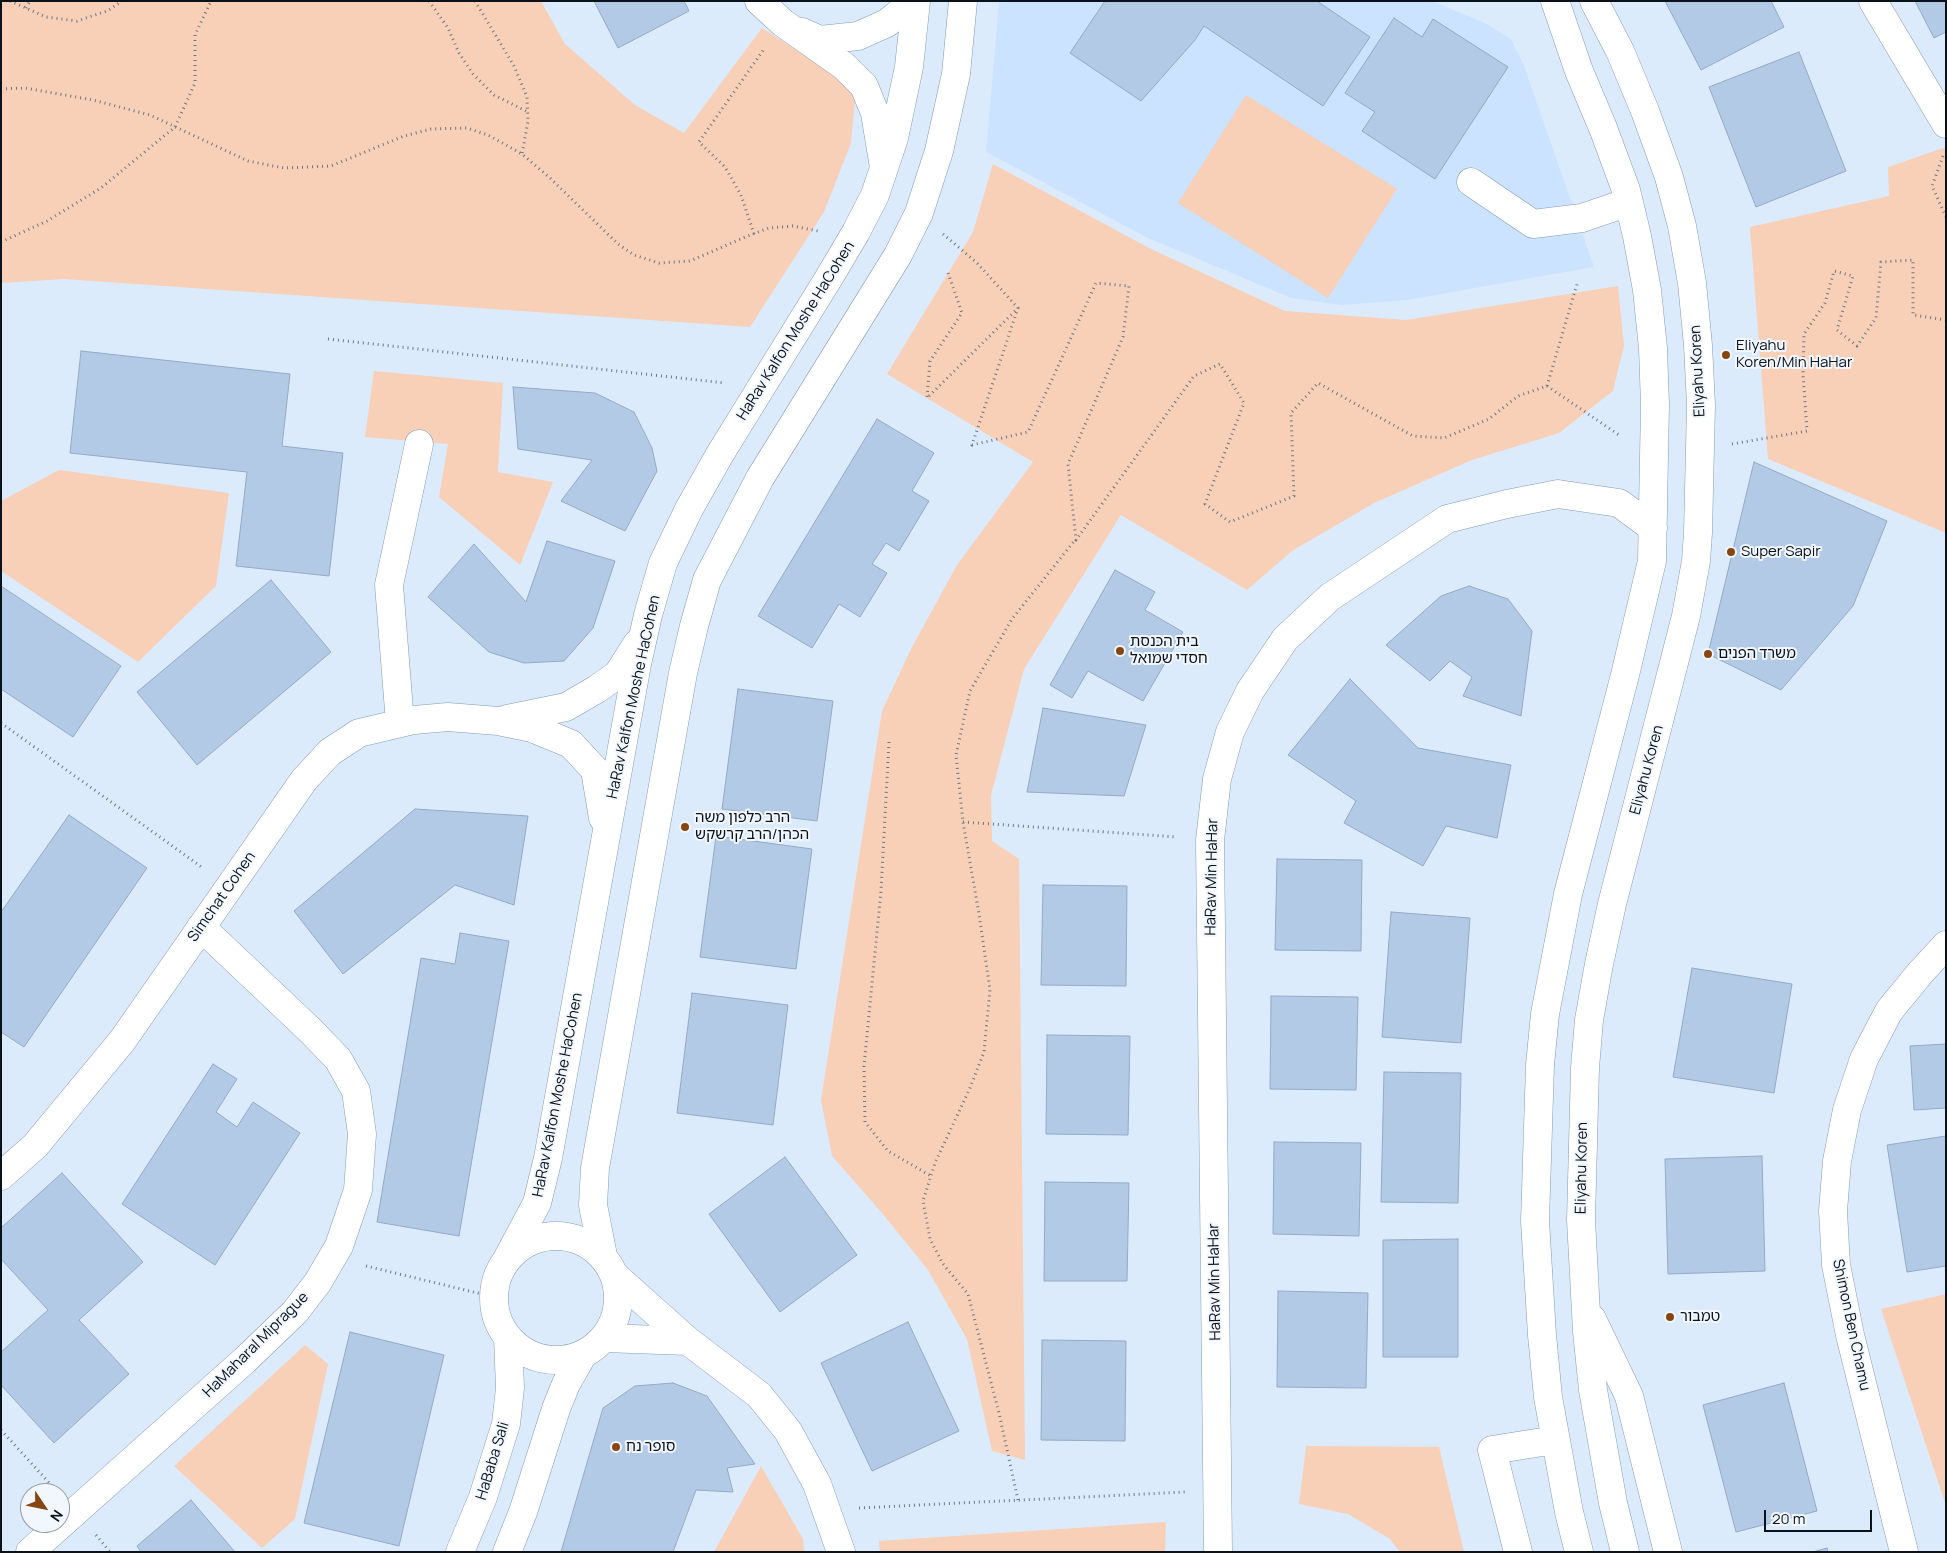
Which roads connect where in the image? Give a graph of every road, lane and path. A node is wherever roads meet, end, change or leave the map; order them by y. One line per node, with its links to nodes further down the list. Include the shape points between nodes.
1 (10, 1): 13 (path)
2 (30, 1): 13 (path)
3 (122, 1): 13 (path, via 107,11 77,21 46,17)
4 (211, 1): 18 (path, via 195,35 195,83)
5 (429, 1): 16 (path, via 473,74 494,95)
6 (475, 1): 16 (path, via 514,66 527,98)
7 (759, 1): 14 (street)
8 (915, 1): 14 (street, via 887,23 858,36 820,40); 21 (street, HaRav Kalfon Moshe HaCohen, via 909,67)
9 (963, 1): 24 (street, via 956,74 939,151)
10 (1555, 1): 23 (street)
11 (1594, 1): 38 (street, Eliyahu Koren, via 1620,51 1645,111 1669,177 1682,226 1698,344)
12 (1873, 1): 17 (street)
13 (26, 8)
14 (783, 23): 21 (street, via 844,66 864,86 875,113); 26 (path, via 699,142 725,167 741,196)
15 (1, 89): 18 (path, via 25,88 93,100 150,115)
16 (528, 112): 20 (path)
17 (1946, 124)
18 (175, 127): 20 (path, via 248,161 284,168 331,166 404,136 431,129 467,128 488,135); 28 (path, via 100,188 47,221)
19 (1946, 149): 25 (path, via 1932,186)
20 (522, 154): 26 (path, via 618,244 634,255 659,263 690,261)
21 (884, 169): 27 (street, HaRav Kalfon Moshe HaCohen, via 875,195)
22 (1471, 182): 23 (street, via 1533,224 1582,218)
23 (1628, 202): 39 (street, via 1647,290 1653,348)
24 (919, 213): 31 (path, via 977,263); 56 (street, via 898,255 760,478 707,580 683,673 595,1168 593,1205)
25 (1946, 217)
26 (754, 234): 27 (path, via 769,228 794,226)
27 (852, 239): 35 (street, HaRav Kalfon Moshe HaCohen)
28 (1, 242)
29 (948, 273): 31 (path, via 962,313 930,361 927,398)
30 (1577, 284): 34 (path)
31 (1018, 308): 40 (path, via 972,445 1028,432 1096,283 1129,286 1123,337 1068,464)
32 (1946, 320): 38 (path, via 1913,315 1914,260 1880,262 1876,318 1857,346 1837,330 1853,276 1834,270 1825,303 1804,334 1807,431)
33 (328, 339): 35 (path)
34 (1547, 386): 36 (path); 40 (path, via 1518,396 1489,419 1444,438 1413,436 1318,383 1291,413 1294,496 1230,522 1206,504 1244,403 1220,364 1194,376)
35 (762, 387): 41 (street, HaRav Kalfon Moshe HaCohen, via 689,509 663,563)
36 (1619, 435)
37 (418, 444): 44 (street, via 389,585)
38 (1700, 449): 58 (street, Eliyahu Koren, via 1696,561 1686,616 1612,904 1589,1020 1581,1211)
39 (1653, 528): 48 (street, HaRav Min HaHar, via 1619,503 1558,494 1507,504 1447,519 1330,597 1285,639 1250,691 1230,732 1217,779); 63 (street, via 1652,561 1568,894 1545,1014 1538,1104 1536,1221 1543,1344)
40 (1076, 540): 46 (path, via 1012,619 970,691 956,755)
41 (643, 634): 42 (street, via 618,674 597,690 566,707); 47 (street, HaRav Kalfon Moshe HaCohen)
42 (498, 720): 44 (street, Simchat Cohen, via 448,717); 47 (street, via 532,728 570,744 595,770)
43 (1, 723): 49 (path)
44 (400, 723): 49 (street, Simchat Cohen, via 359,732 330,752 304,780)
45 (890, 742): 53 (path, via 881,891 864,1066 865,1122 888,1151)
46 (963, 822): 48 (path); 53 (path, via 990,990 984,1052)
47 (606, 834): 55 (street, HaRav Kalfon Moshe HaCohen, via 548,1158 537,1203)
48 (1210, 840): 65 (street, HaRav Min HaHar)
49 (229, 887): 50 (street, Simchat Cohen)
50 (202, 927): 52 (street, Simchat Cohen, via 122,1041 35,1146); 54 (street, HaMaharal Miprague, via 338,1059 356,1091 362,1134 358,1190)
51 (1946, 945): 77 (street, Shimon Ben Chamu, via 1889,1011 1864,1058 1847,1110 1837,1161 1833,1211 1836,1265 1850,1335)
52 (1, 1176)
53 (931, 1176): 66 (path, via 923,1201 930,1239 943,1264 968,1294)
54 (332, 1258): 57 (path); 68 (street, HaMaharal Miprague, via 295,1312)
55 (506, 1261): 56 (street, via 536,1239 554,1236 572,1238 589,1245); 57 (street, via 497,1278)
56 (609, 1266): 60 (street); 61 (street, via 618,1291 618,1308 612,1324)
57 (494, 1297): 59 (street, via 497,1319)
58 (1585, 1305): 75 (street, Eliyahu Koren, via 1593,1390); 76 (street, via 1628,1396)
59 (508, 1337): 61 (street, via 523,1351 542,1359 563,1360); 69 (street, HaBaba Sali, via 510,1388 506,1424 483,1497)
60 (688, 1341): 61 (street); 67 (street, via 759,1395 788,1431 817,1484)
61 (594, 1346): 70 (street, via 566,1384)
62 (1, 1430): 64 (path)
63 (1555, 1440): 73 (street, via 1492,1450); 74 (street)
64 (49, 1483)
65 (1217, 1491): 66 (path); 72 (street, HaRav Min HaHar)
66 (1018, 1500): 67 (path)
67 (826, 1509): 71 (street)
68 (30, 1552)
69 (460, 1552)
70 (507, 1552)
71 (841, 1552)
72 (1218, 1552)
73 (1518, 1552)
74 (1579, 1552)
75 (1625, 1552)
76 (1668, 1552)
77 (1904, 1552)

